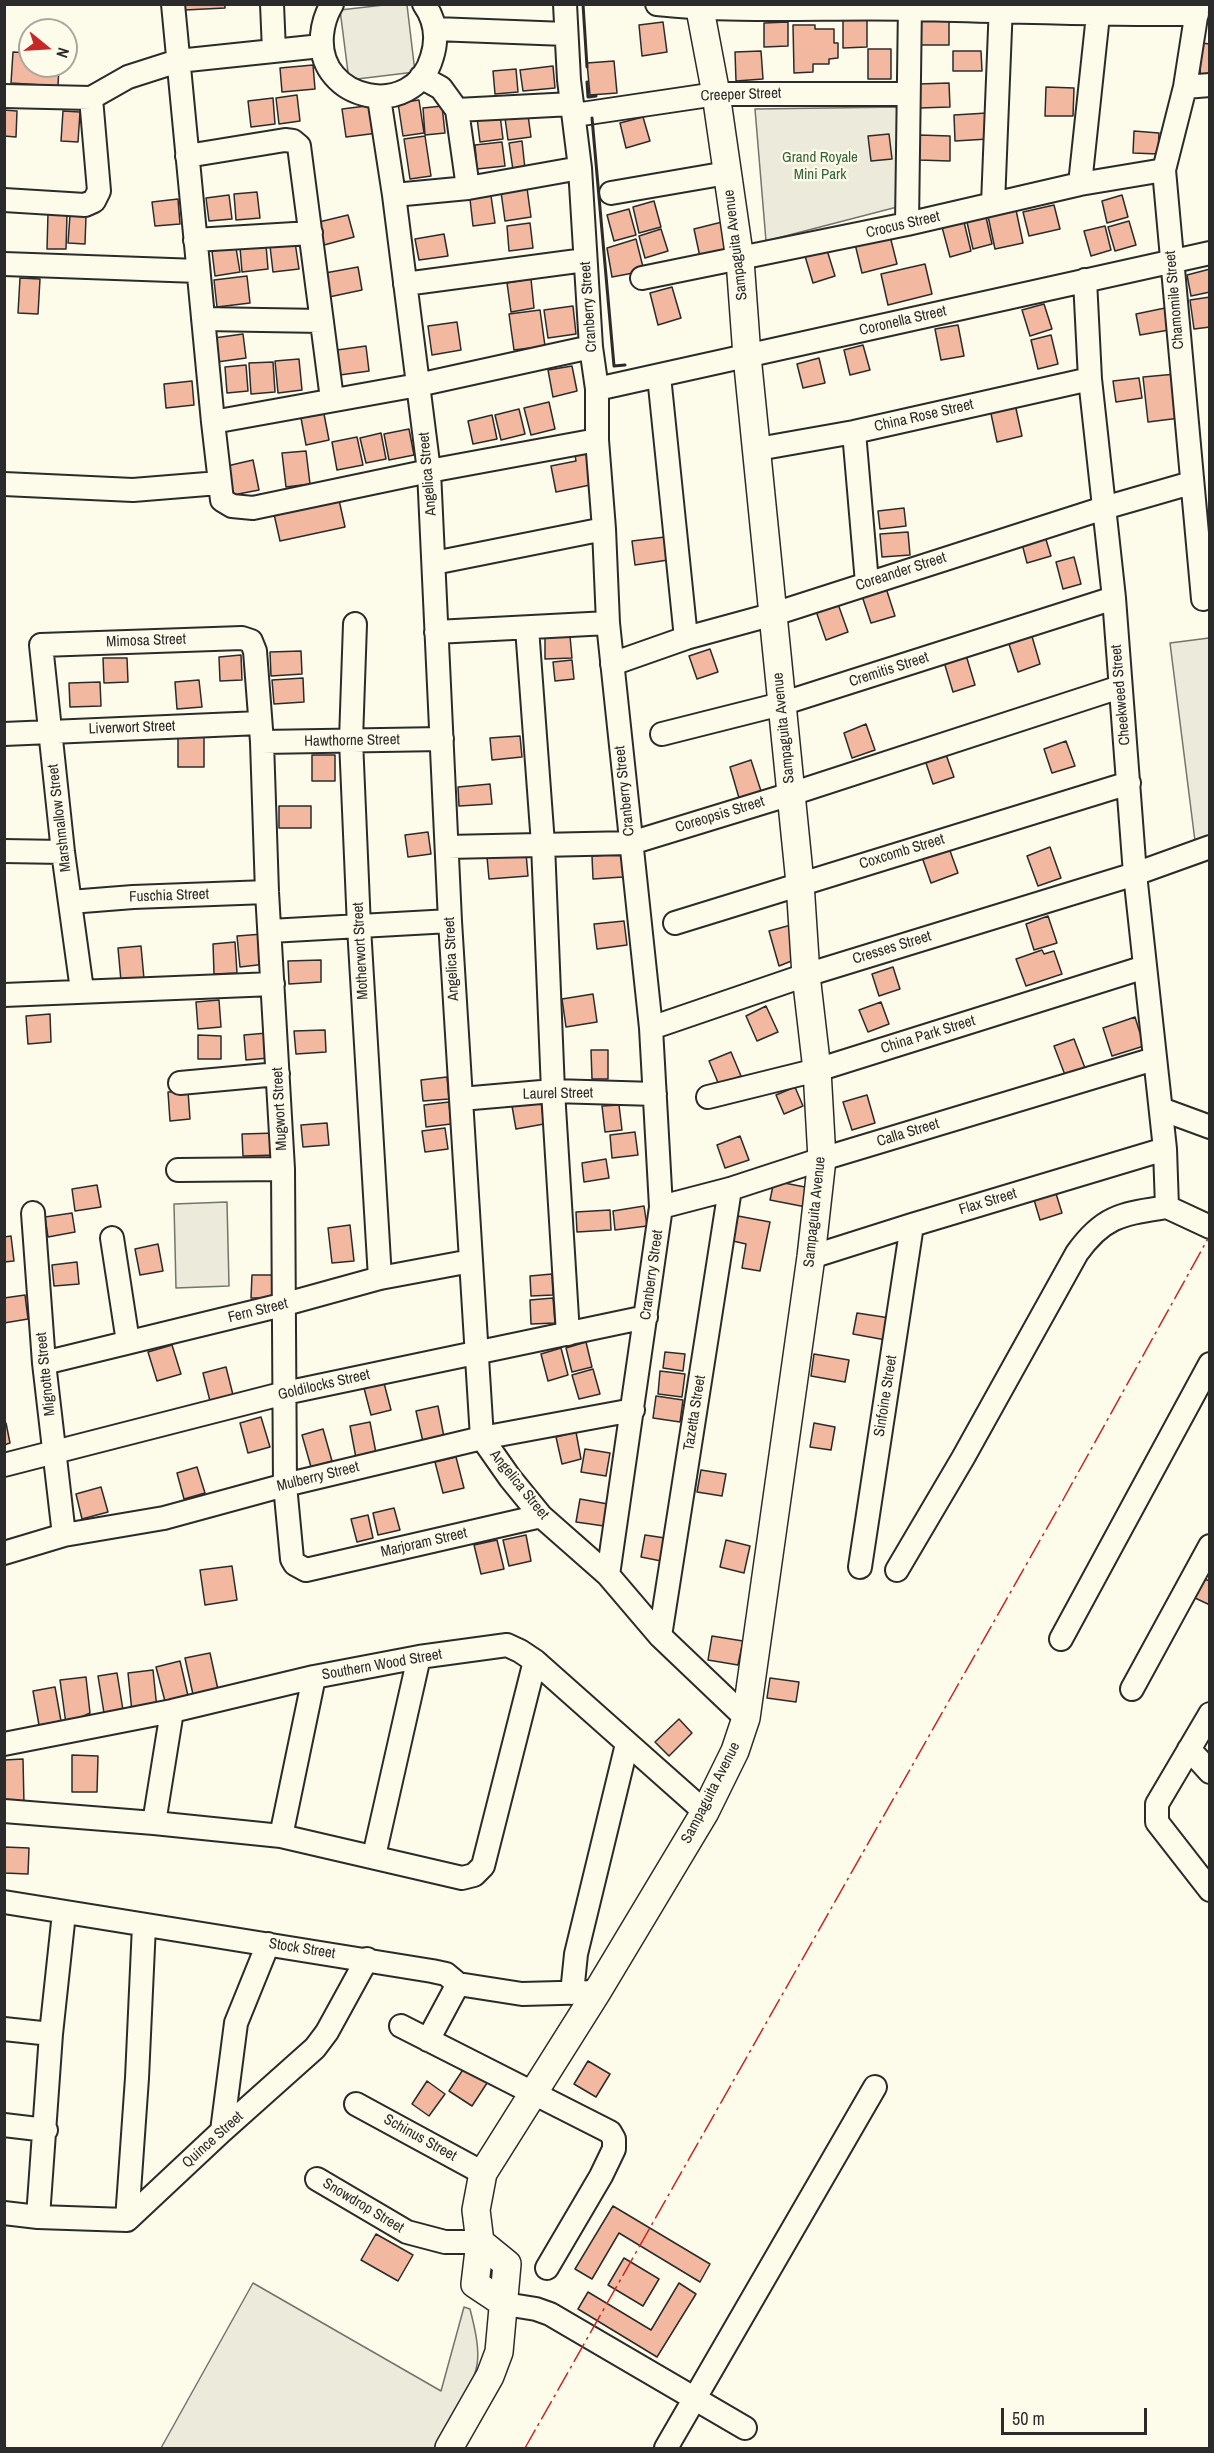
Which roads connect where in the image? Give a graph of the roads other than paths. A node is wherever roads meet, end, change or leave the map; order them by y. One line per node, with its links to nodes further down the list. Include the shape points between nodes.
1 (173, 4): 16 (street)
2 (272, 4): 15 (street)
3 (332, 4): 14 (street, via 323,23)
4 (424, 4): 12 (street)
5 (565, 4): 13 (street, Cranberry Street)
6 (657, 4): 7 (street)
7 (699, 7): 8 (street); 21 (main road, Sampaguita Avenue)
8 (910, 7): 9 (street); 20 (street)
9 (1001, 8): 11 (street); 36 (street)
10 (1198, 9): 11 (street); 19 (street, Chamomile Street)
11 (1098, 15): 31 (street)
12 (435, 29): 13 (street); 17 (street, via 431,63)
13 (566, 34): 25 (street, Cranberry Street)
14 (321, 46): 15 (street); 24 (street, via 331,72 343,85)
15 (274, 51): 16 (street)
16 (178, 62): 23 (street, via 128,77); 27 (street)
17 (421, 77): 24 (street, via 408,89); 26 (street, via 441,88)
18 (1209, 84): 19 (street)
19 (1185, 87): 29 (street, Chamomile Street)
20 (908, 93): 21 (street, Creeper Street); 37 (street)
21 (716, 94): 25 (street, Creeper Street); 30 (main road, Sampaguita Avenue)
22 (4, 96): 23 (street)
23 (91, 98): 35 (street, via 99,190 94,201 85,205)
24 (379, 98): 34 (street, Angelica Street)
25 (573, 109): 26 (street, Creeper Street); 28 (street, Cranberry Street)
26 (457, 110): 32 (street)
27 (187, 156): 38 (street, via 293,141 301,152); 39 (street)
28 (580, 168): 32 (street); 41 (street, Cranberry Street)
29 (1164, 170): 31 (street, Crocus Street); 43 (street, Chamomile Street)
30 (727, 173): 33 (street); 42 (main road, Sampaguita Avenue)
31 (1080, 184): 36 (street, Crocus Street)
32 (468, 188): 34 (street)
33 (611, 193)
34 (394, 195): 48 (street, Angelica Street)
35 (4, 200)
36 (993, 204): 37 (street, Crocus Street)
37 (907, 224): 42 (street, Crocus Street)
38 (311, 233): 39 (street); 50 (street)
39 (195, 240): 45 (street)
40 (1209, 253): 43 (street, Coronella Street)
41 (585, 260): 48 (street); 51 (street, Cranberry Street)
42 (740, 260): 46 (street, Crocus Street); 52 (main road, Sampaguita Avenue)
43 (1171, 262): 47 (street, Coronella Street); 64 (street, Chamomile Street)
44 (4, 264): 45 (street)
45 (198, 271): 49 (street)
46 (642, 278)
47 (1085, 280): 52 (street, Coronella Street); 54 (street, Cheekweed Street)
48 (405, 284): 55 (street, Angelica Street)
49 (203, 319): 50 (street); 58 (street)
50 (322, 321): 57 (street)
51 (591, 347): 55 (street); 56 (street, Cranberry Street)
52 (747, 356): 53 (street, Coronella Street); 61 (main road, Sampaguita Avenue)
53 (660, 376): 56 (street, Coronella Street); 78 (street)
54 (1090, 379): 59 (street, China Rose Street); 66 (street, Cheekweed Street)
55 (418, 385): 57 (street); 62 (street, Angelica Street)
56 (597, 389): 60 (street, Cranberry Street)
57 (332, 399): 58 (street)
58 (213, 422): 63 (street)
59 (854, 432): 61 (street, China Rose Street); 70 (street)
60 (597, 440): 62 (street); 68 (street, Cranberry Street)
61 (758, 449): 73 (main road, Sampaguita Avenue)
62 (429, 471): 63 (street, via 253,508 226,504); 69 (street, Angelica Street)
63 (219, 483): 65 (street, via 133,490)
64 (1191, 483): 66 (street, Coreander Street); 67 (street, Chamomile Street)
65 (4, 484)
66 (1104, 508): 70 (street, Coreander Street); 71 (street, Cheekweed Street)
67 (1203, 521): 72 (street, Chamomile Street)
68 (604, 529): 69 (street); 74 (street, Cranberry Street)
69 (434, 563): 77 (street, Angelica Street)
70 (867, 583): 73 (street, Coreander Street)
71 (1113, 598): 82 (street, Cheekweed Street); 83 (street, Cremitis Street)
72 (1203, 599)
73 (774, 614): 78 (street, Coreander Street); 83 (main road, Sampaguita Avenue)
74 (608, 623): 76 (street); 81 (street, Cranberry Street)
75 (355, 624): 89 (street, Motherwort Street)
76 (527, 628): 77 (street); 93 (street)
77 (436, 632): 88 (street, Angelica Street)
78 (686, 638): 81 (street, Coreander Street)
79 (251, 641): 80 (street, Mimosa Street, via 242,638); 85 (street, Mugwort Street)
80 (41, 645): 84 (street, Marshmallow Street)
81 (612, 663): 92 (street, Cranberry Street)
82 (1120, 687): 90 (street, Cheekweed Street); 91 (street, Coreopsis Street)
83 (781, 704): 87 (street, Cremitis Street); 91 (main road, Sampaguita Avenue)
84 (49, 731): 85 (street, Liverwort Street); 86 (street, Liverwort Street); 97 (street, Marshmallow Street)
85 (261, 733): 89 (street, Hawthorne Street); 100 (street, Mugwort Street)
86 (4, 734)
87 (662, 734)
88 (442, 739): 89 (street, Hawthorne Street); 95 (street, Angelica Street)
89 (351, 740): 104 (street, Motherwort Street)
90 (1129, 783): 98 (street, Cheekweed Street); 99 (street, Coxcomb Street)
91 (791, 794): 92 (street, Coreopsis Street); 99 (main road, Sampaguita Avenue)
92 (631, 843): 93 (street, Coreopsis Street); 111 (street, Cranberry Street)
93 (543, 844): 95 (street, Coreopsis Street); 116 (street)
94 (1209, 846): 98 (street, Cresses Street)
95 (447, 848): 102 (street, Angelica Street)
96 (4, 851): 97 (street)
97 (63, 852): 101 (street, Marshmallow Street)
98 (1135, 874): 106 (street, Cheekweed Street); 107 (street, Cresses Street)
99 (800, 883): 103 (street, Coxcomb Street); 107 (main road, Sampaguita Avenue)
100 (267, 892): 101 (street, Fuschia Street); 105 (street, Mugwort Street)
101 (70, 902): 109 (street, Marshmallow Street)
102 (450, 921): 104 (street); 119 (street, Angelica Street)
103 (675, 923)
104 (359, 927): 105 (street); 135 (street, Motherwort Street)
105 (270, 931): 108 (street, Mugwort Street)
106 (1145, 967): 112 (street, Cheekweed Street); 113 (street, China Park Street)
107 (806, 975): 111 (street, Cresses Street); 113 (main road, Sampaguita Avenue)
108 (273, 984): 109 (street); 114 (street, Mugwort Street)
109 (82, 990): 110 (street)
110 (4, 995)
111 (651, 1028): 117 (street, Cranberry Street)
112 (1155, 1059): 120 (street, Cheekweed Street); 123 (street, Calla Street)
113 (817, 1070): 118 (street, China Park Street); 123 (main road, Sampaguita Avenue)
114 (278, 1074): 115 (street); 124 (street, Mugwort Street)
115 (180, 1083)
116 (553, 1092): 117 (street, Laurel Street); 119 (street, Laurel Street); 138 (street)
117 (655, 1094): 127 (street, Cranberry Street)
118 (708, 1097)
119 (461, 1099): 134 (street, Angelica Street)
120 (1161, 1109): 121 (street); 122 (street, Cheekweed Street)
121 (1209, 1127)
122 (1165, 1149): 128 (street, Cheekweed Street); 130 (street, Flax Street)
123 (822, 1159): 126 (street, Calla Street); 133 (main road, Sampaguita Avenue)
124 (283, 1169): 125 (street); 136 (street, Mugwort Street)
125 (178, 1170)
126 (730, 1190): 127 (street, Calla Street); 157 (street, Tazetta Street)
127 (661, 1207): 137 (street, Cranberry Street)
128 (1167, 1207): 131 (street); 155 (street, via 1113,1218 1088,1238)
129 (33, 1213): 141 (street, Mignotte Street)
130 (912, 1225): 133 (street, Flax Street); 153 (street, Sinfoine Street)
131 (1209, 1227)
132 (112, 1238): 139 (street)
133 (811, 1257): 165 (main road, Sampaguita Avenue)
134 (471, 1261): 135 (street, Fern Street); 140 (street, Angelica Street)
135 (380, 1278): 136 (street, Fern Street)
136 (282, 1305): 139 (street, Fern Street); 143 (street, Mugwort Street)
137 (646, 1317): 138 (street, Goldilocks Street); 144 (street, Cranberry Street)
138 (568, 1334): 140 (street, Goldilocks Street)
139 (128, 1342): 141 (street, Fern Street)
140 (476, 1351): 143 (street, Goldilocks Street); 145 (street, Angelica Street)
141 (44, 1363): 146 (street, Mignotte Street)
142 (1209, 1364): 158 (street)
143 (285, 1393): 146 (street, Goldilocks Street); 148 (street, Mugwort Street)
144 (633, 1410): 145 (street, Mulberry Street); 156 (street, Cranberry Street)
145 (482, 1438): 148 (street, Mulberry Street); 149 (street, Angelica Street)
146 (54, 1452): 147 (street, Goldilocks Street); 150 (street, Mignotte Street)
147 (4, 1465)
148 (285, 1485): 150 (street, Mulberry Street, via 164,1518); 154 (street, Mugwort Street, via 292,1559)
149 (542, 1516): 154 (street, Marjoram Street); 156 (street, Angelica Street)
150 (64, 1535): 152 (street, Mulberry Street)
151 (1209, 1546): 162 (street)
152 (4, 1552)
153 (861, 1567)
154 (306, 1570)
155 (897, 1570)
156 (608, 1575): 157 (street, Angelica Street)
157 (660, 1636): 165 (street, Angelica Street)
158 (1061, 1639)
159 (419, 1657): 160 (street, Southern Wood Street, via 507,1645); 161 (street, Southern Wood Street); 174 (street)
160 (535, 1661): 167 (street, Southern Wood Street); 174 (street, via 483,1866 474,1875 462,1878)
161 (314, 1677): 163 (street, Southern Wood Street); 173 (street)
162 (1132, 1689)
163 (172, 1711): 166 (street, Southern Wood Street); 172 (street)
164 (1209, 1714): 168 (street)
165 (746, 1718): 171 (main road, Sampaguita Avenue, via 735,1751)
166 (4, 1744)
167 (627, 1744): 171 (street, Southern Wood Street); 182 (street, via 576,1954)
168 (1189, 1749): 169 (street); 175 (street, via 1158,1804 1156,1821)
169 (1209, 1772)
170 (4, 1811): 172 (street)
171 (705, 1812): 182 (main road, Sampaguita Avenue)
172 (154, 1823): 173 (street)
173 (281, 1836): 174 (street)
174 (374, 1856)
175 (1209, 1890)
176 (4, 1902): 177 (street, Stock Street)
177 (64, 1913): 178 (street, Stock Street); 185 (street)
178 (144, 1925): 179 (street, Stock Street); 197 (street)
179 (267, 1944): 180 (street, Stock Street); 192 (street, via 236,2023)
180 (367, 1959): 181 (street, Stock Street, via 446,1974); 192 (street, Quince Street, via 315,2048)
181 (458, 1984): 182 (street, Stock Street, via 522,1994); 186 (street)
182 (584, 1993): 188 (main road, Sampaguita Avenue)
183 (401, 2026): 186 (street)
184 (4, 2029): 185 (street)
185 (51, 2034): 191 (street)
186 (428, 2040): 188 (street)
187 (875, 2087): 201 (street)
188 (535, 2094): 193 (main road, Sampaguita Avenue); 199 (street, via 610,2132 614,2139 614,2149 601,2176)
189 (356, 2104): 193 (street, Schinus Street)
190 (4, 2126): 191 (street)
191 (46, 2130): 196 (street)
192 (222, 2131): 197 (street, Quince Street)
193 (483, 2173): 198 (main road, Sampaguita Avenue, via 476,2210)
194 (317, 2179): 198 (street, Snowdrop Street, via 407,2232 445,2242)
195 (4, 2214): 196 (street)
196 (38, 2217): 197 (street)
197 (127, 2220)
198 (480, 2242): 200 (main road, Sampaguita Avenue, via 476,2284)
199 (547, 2268)
200 (505, 2304): 201 (street, via 550,2314); 203 (main road, via 499,2352 490,2376)
201 (695, 2399): 202 (street); 204 (street)
202 (745, 2428)
203 (449, 2448)
204 (666, 2448)

